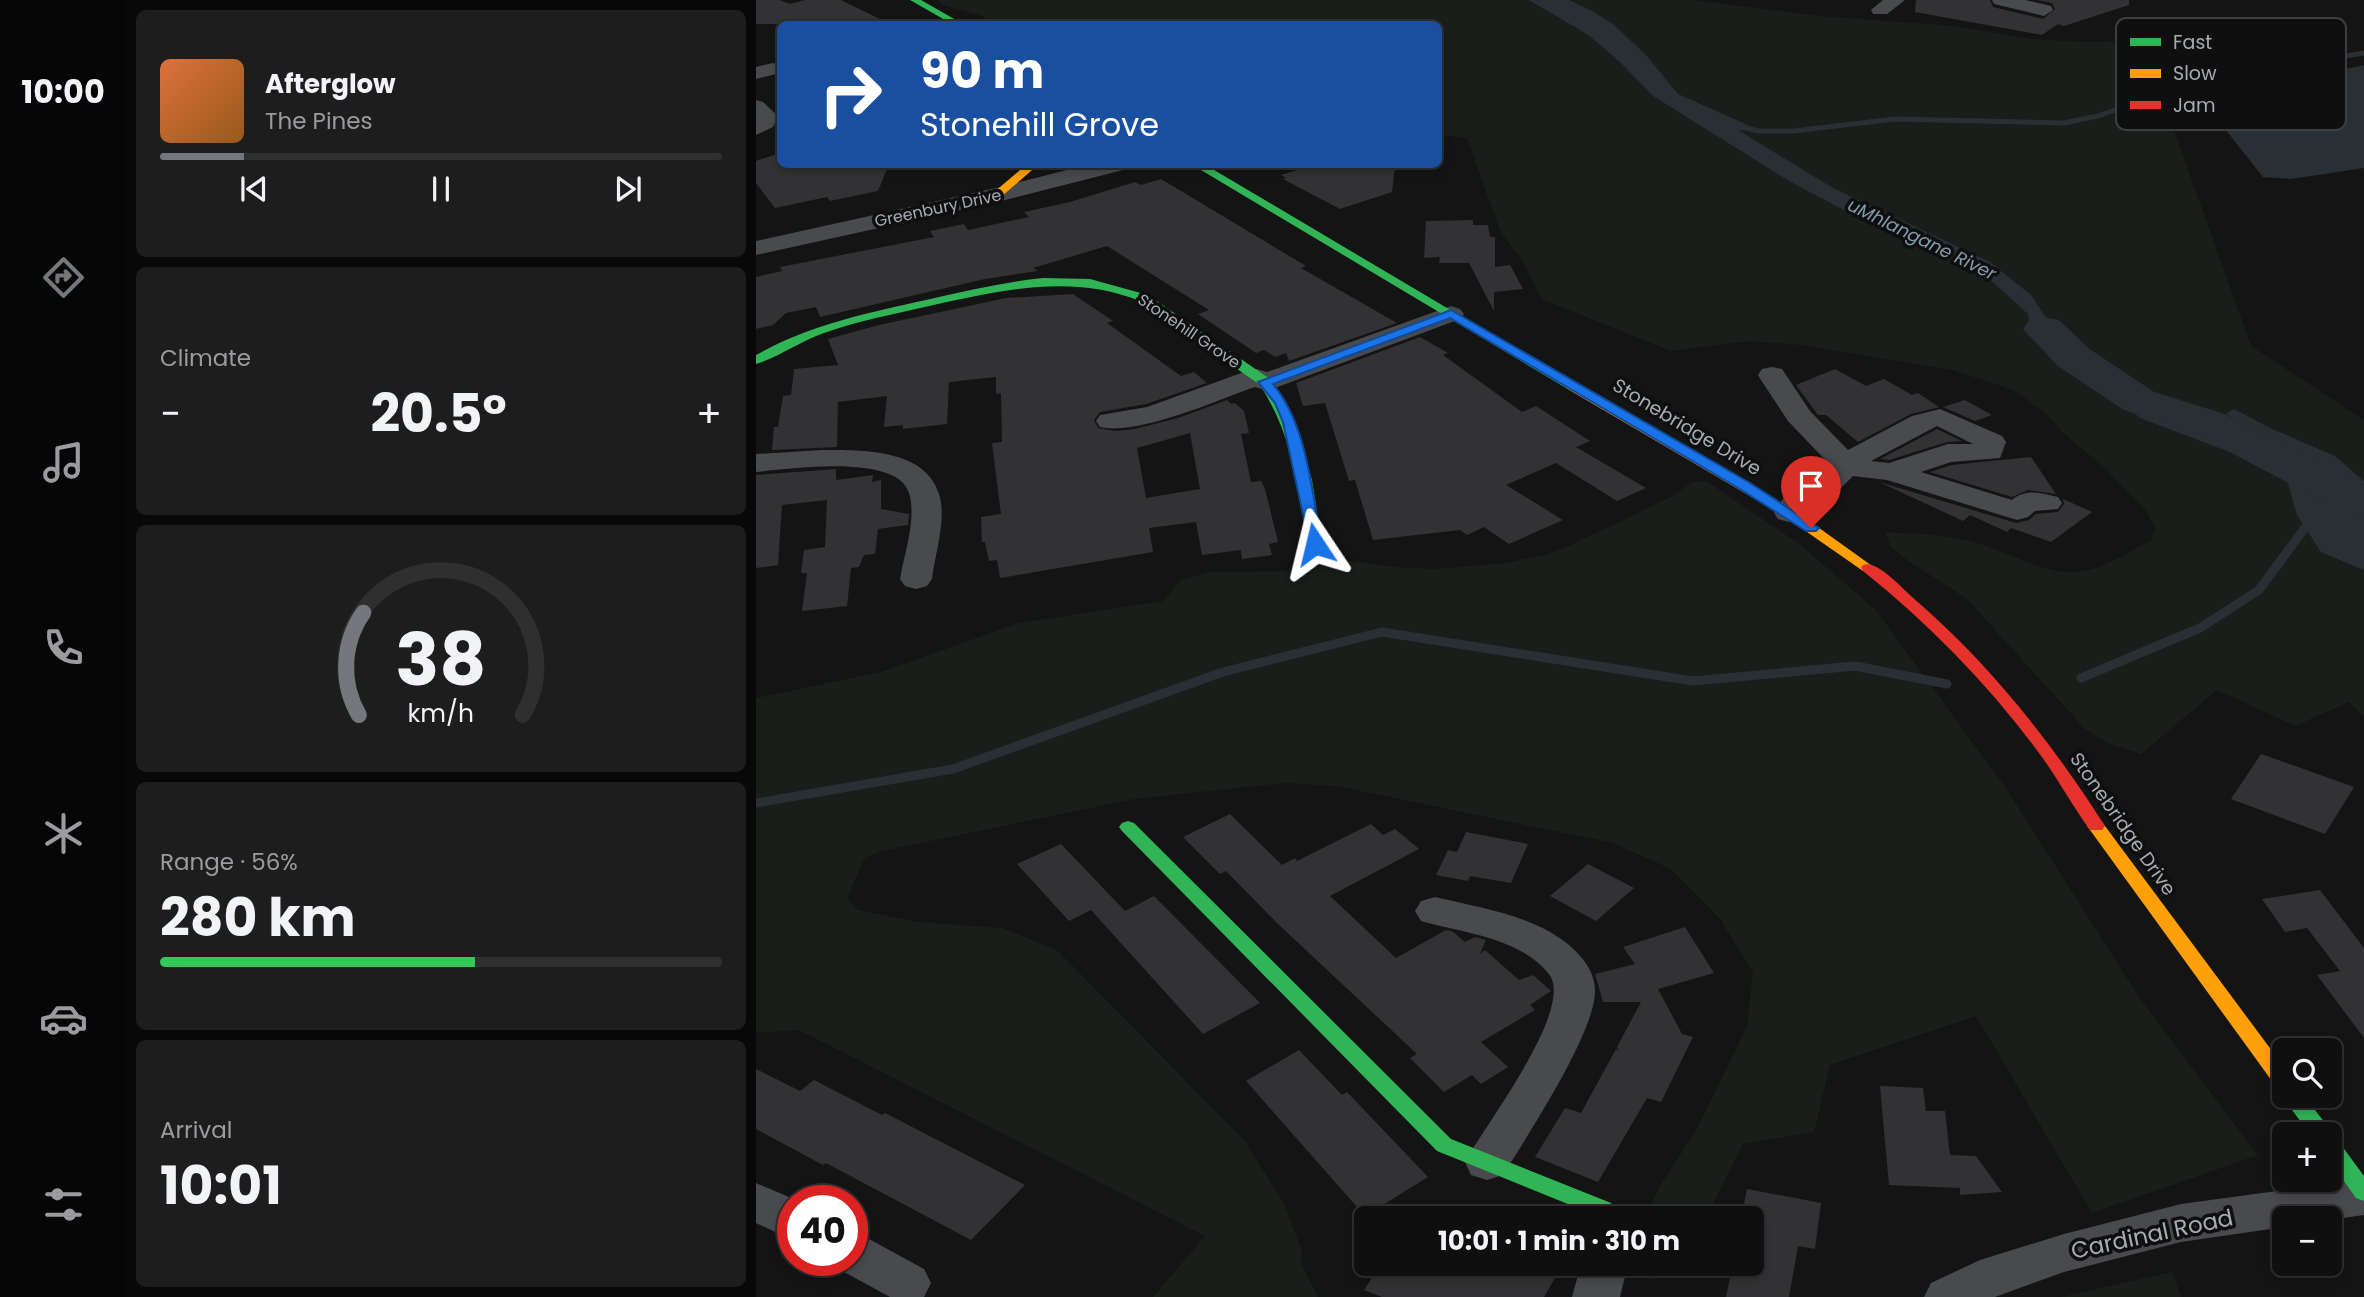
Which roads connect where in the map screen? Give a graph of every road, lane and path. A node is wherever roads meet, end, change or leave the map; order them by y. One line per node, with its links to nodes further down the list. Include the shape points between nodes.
1 (914, 0): 4 (street)
2 (2001, 0): 3 (street)
3 (2044, 10)
4 (952, 21)
5 (756, 106): 6 (street, via 767,116)
6 (756, 130)
7 (1029, 168): 10 (street)
8 (1103, 168): 10 (street, Greenbury Drive)
9 (1203, 168): 12 (street, Stonebridge Drive)
10 (997, 195): 11 (street, Greenbury Drive)
11 (756, 247)
12 (1451, 314): 15 (street); 21 (street, Stonebridge Drive)
13 (756, 360): 15 (street, Stonehill Grove, via 792,340 882,314 1011,287 1080,282 1144,298)
14 (1772, 375): 18 (street, via 1798,415)
15 (1261, 379): 16 (street, via 1152,414); 22 (street, via 1281,402 1290,422)
16 (1110, 421)
17 (756, 463): 23 (street, via 852,457 883,463 916,479 924,490 926,509)
18 (1847, 466): 19 (street); 19 (street, via 1899,434 1940,417 1992,442 1990,452 1948,453); 21 (street, via 1826,488 1798,498)
19 (1891, 472): 20 (street, via 2017,511 2028,500)
20 (2047, 503)
21 (1789, 513): 26 (street, Stonebridge Drive, via 1916,604 1991,682 2044,748 2080,805)
22 (1315, 544)
23 (916, 579)
24 (1128, 827): 29 (street, via 1444,1145)
25 (1435, 911): 29 (street, via 1497,927 1545,948 1572,975 1576,992 1569,1018 1528,1098)
26 (2272, 1067)
27 (2302, 1108): 28 (street)
28 (2313, 1122)
29 (1488, 1162): 34 (street)
30 (2342, 1162): 31 (street)
31 (2364, 1192)
32 (2364, 1197): 40 (street, Cardinal Road, via 2181,1223 2052,1256)
33 (756, 1201): 35 (street)
34 (1596, 1206)
35 (777, 1212)
36 (868, 1262): 38 (street)
37 (1601, 1276): 39 (street)
38 (907, 1283)
39 (1595, 1297)
40 (1948, 1297)

